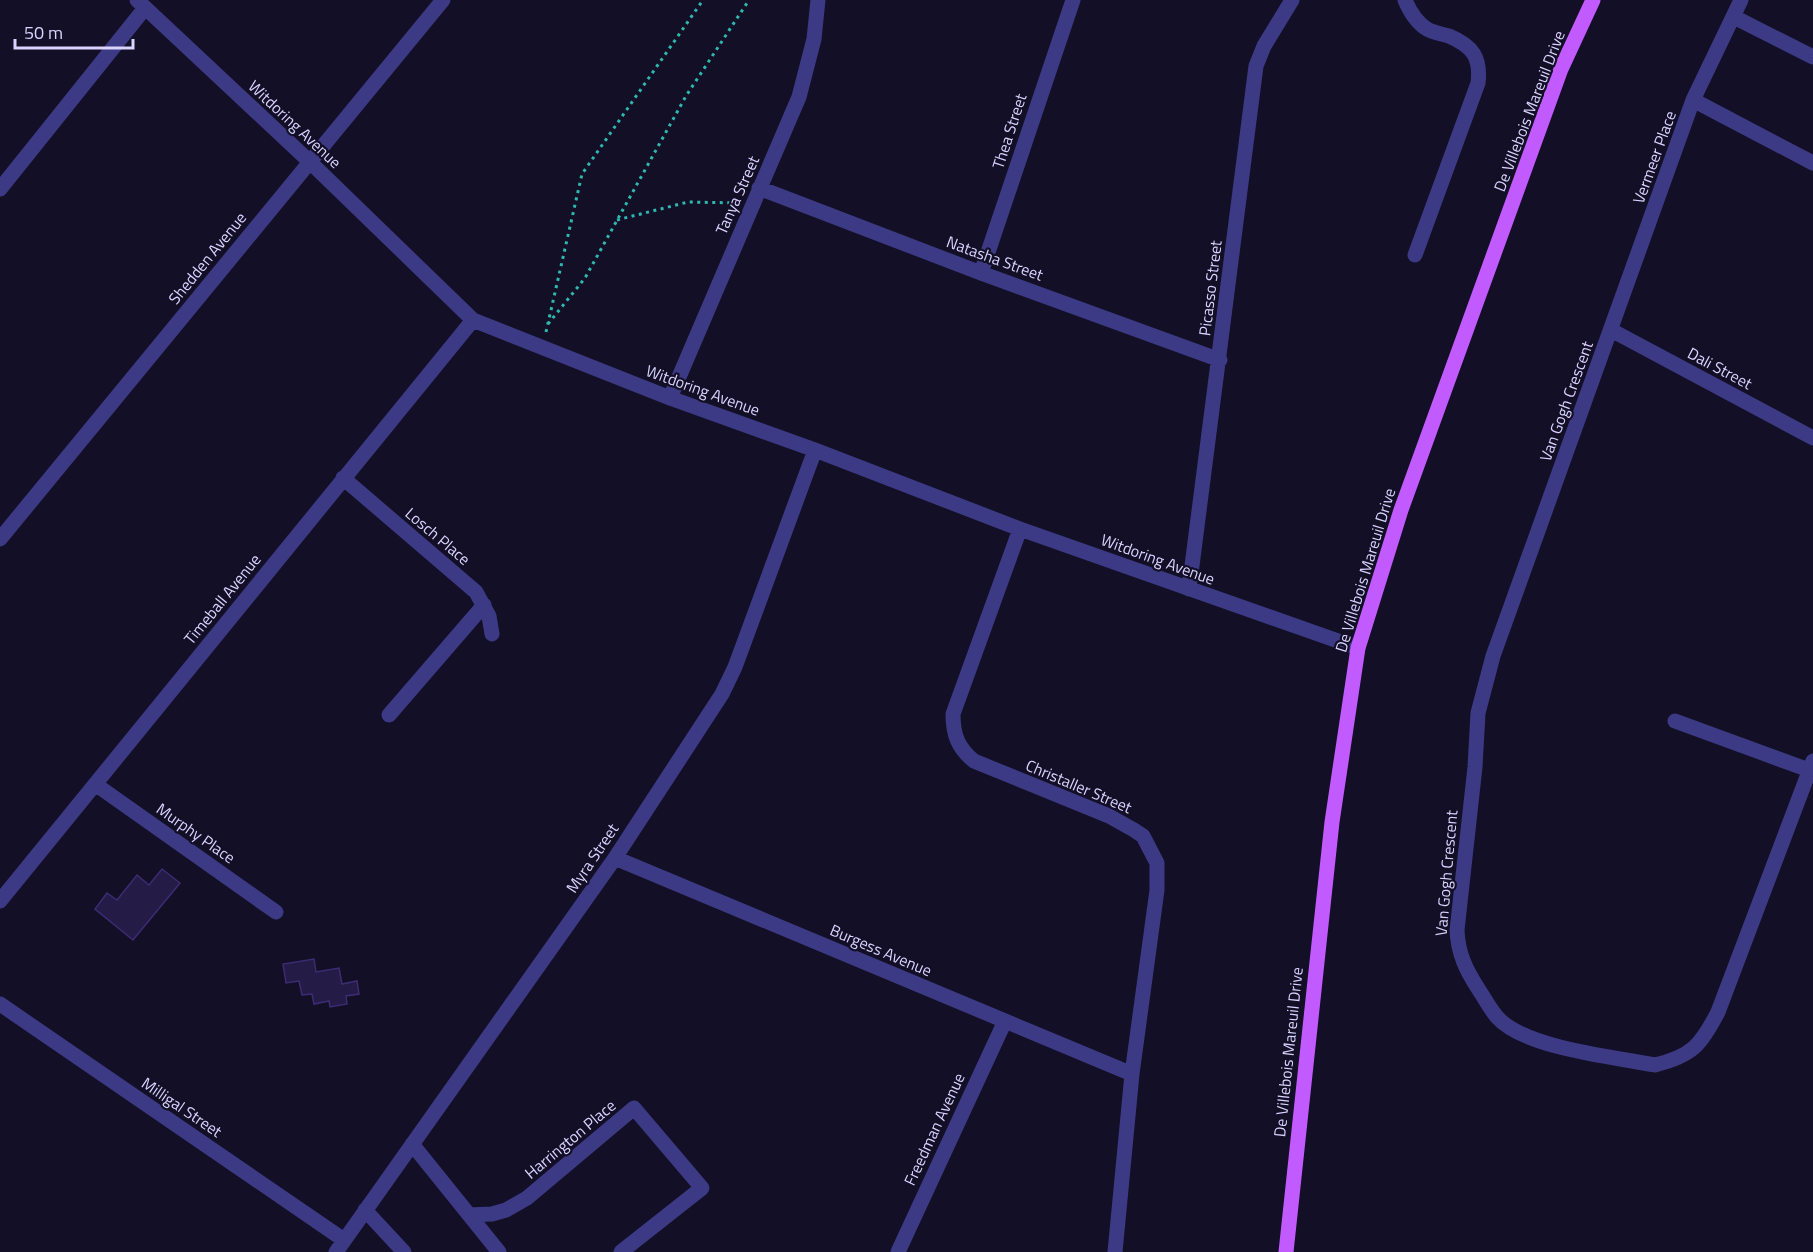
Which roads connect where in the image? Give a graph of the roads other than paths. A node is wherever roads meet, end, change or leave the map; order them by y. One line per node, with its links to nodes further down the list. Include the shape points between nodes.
1 (443, 0): 12 (street, Shedden Avenue)
2 (818, 0): 14 (street, Tanya Street, via 814,39 799,97)
3 (1073, 0): 17 (street, Thea Street)
4 (1292, 0): 20 (street, Picasso Street, via 1256,66)
5 (1405, 0): 16 (street, via 1419,23 1466,44 1479,67 1478,83)
6 (1593, 0): 30 (main road, De Villebois Mareuil Drive, via 1561,69 1401,510)
7 (1741, 0): 9 (street, Vermeer Place)
8 (141, 4): 12 (street, Witdoring Avenue); 15 (street)
9 (1734, 16): 10 (street); 11 (street, Vermeer Place)
10 (1813, 57)
11 (1693, 100): 13 (street); 19 (street, Vermeer Place)
12 (310, 162): 18 (street, Witdoring Avenue); 26 (street, Shedden Avenue)
13 (1813, 163)
14 (759, 188): 17 (street, Natasha Street); 21 (street, Tanya Street)
15 (0, 189)
16 (1415, 255)
17 (981, 273): 20 (street, Natasha Street)
18 (473, 320): 21 (street, Witdoring Avenue); 24 (street, Timeball Avenue)
19 (1611, 330): 22 (street, Dali Street); 33 (street, Van Gogh Crescent, via 1493,656 1478,713 1458,946 1469,975 1498,1018 1519,1033 1552,1044 1654,1065 1691,1051 1705,1037 1718,1012)
20 (1220, 360): 27 (street, Picasso Street)
21 (670, 398): 23 (street, Witdoring Avenue)
22 (1812, 434)
23 (815, 450): 25 (street, Witdoring Avenue); 35 (street, Myra Street, via 735,667)
24 (343, 478): 28 (street, Losch Place, via 476,592); 34 (street, Timeball Avenue)
25 (1020, 529): 27 (street, Witdoring Avenue); 40 (street, Christaller Street, via 953,714 953,731 964,752 974,761 1109,816 1143,836 1153,853 1157,890)
26 (0, 538)
27 (1189, 589): 30 (street, Witdoring Avenue)
28 (484, 604): 29 (street, Losch Place); 31 (street)
29 (492, 634)
30 (1358, 648): 50 (main road, De Villebois Mareuil Drive, via 1332,822)
31 (389, 715)
32 (1674, 722): 33 (street)
33 (1811, 765)
34 (95, 784): 36 (street, Timeball Avenue); 37 (street, Murphy Place)
35 (615, 858): 39 (street, Burgess Avenue); 41 (street, Myra Street)
36 (0, 902)
37 (276, 912)
38 (0, 1004): 44 (street, Milligal Street)
39 (1005, 1021): 40 (street, Burgess Avenue); 48 (street, Freedman Avenue)
40 (1132, 1074): 49 (street, Christaller Street)
41 (416, 1149): 42 (street, Myra Street); 43 (street)
42 (365, 1210): 44 (street, Myra Street); 45 (street)
43 (469, 1215): 46 (street); 47 (street, Harrington Place, via 506,1210 527,1198 634,1108 702,1188)
44 (340, 1246)
45 (404, 1252)
46 (499, 1252)
47 (621, 1252)
48 (898, 1252)
49 (1115, 1252)
50 (1286, 1252)

